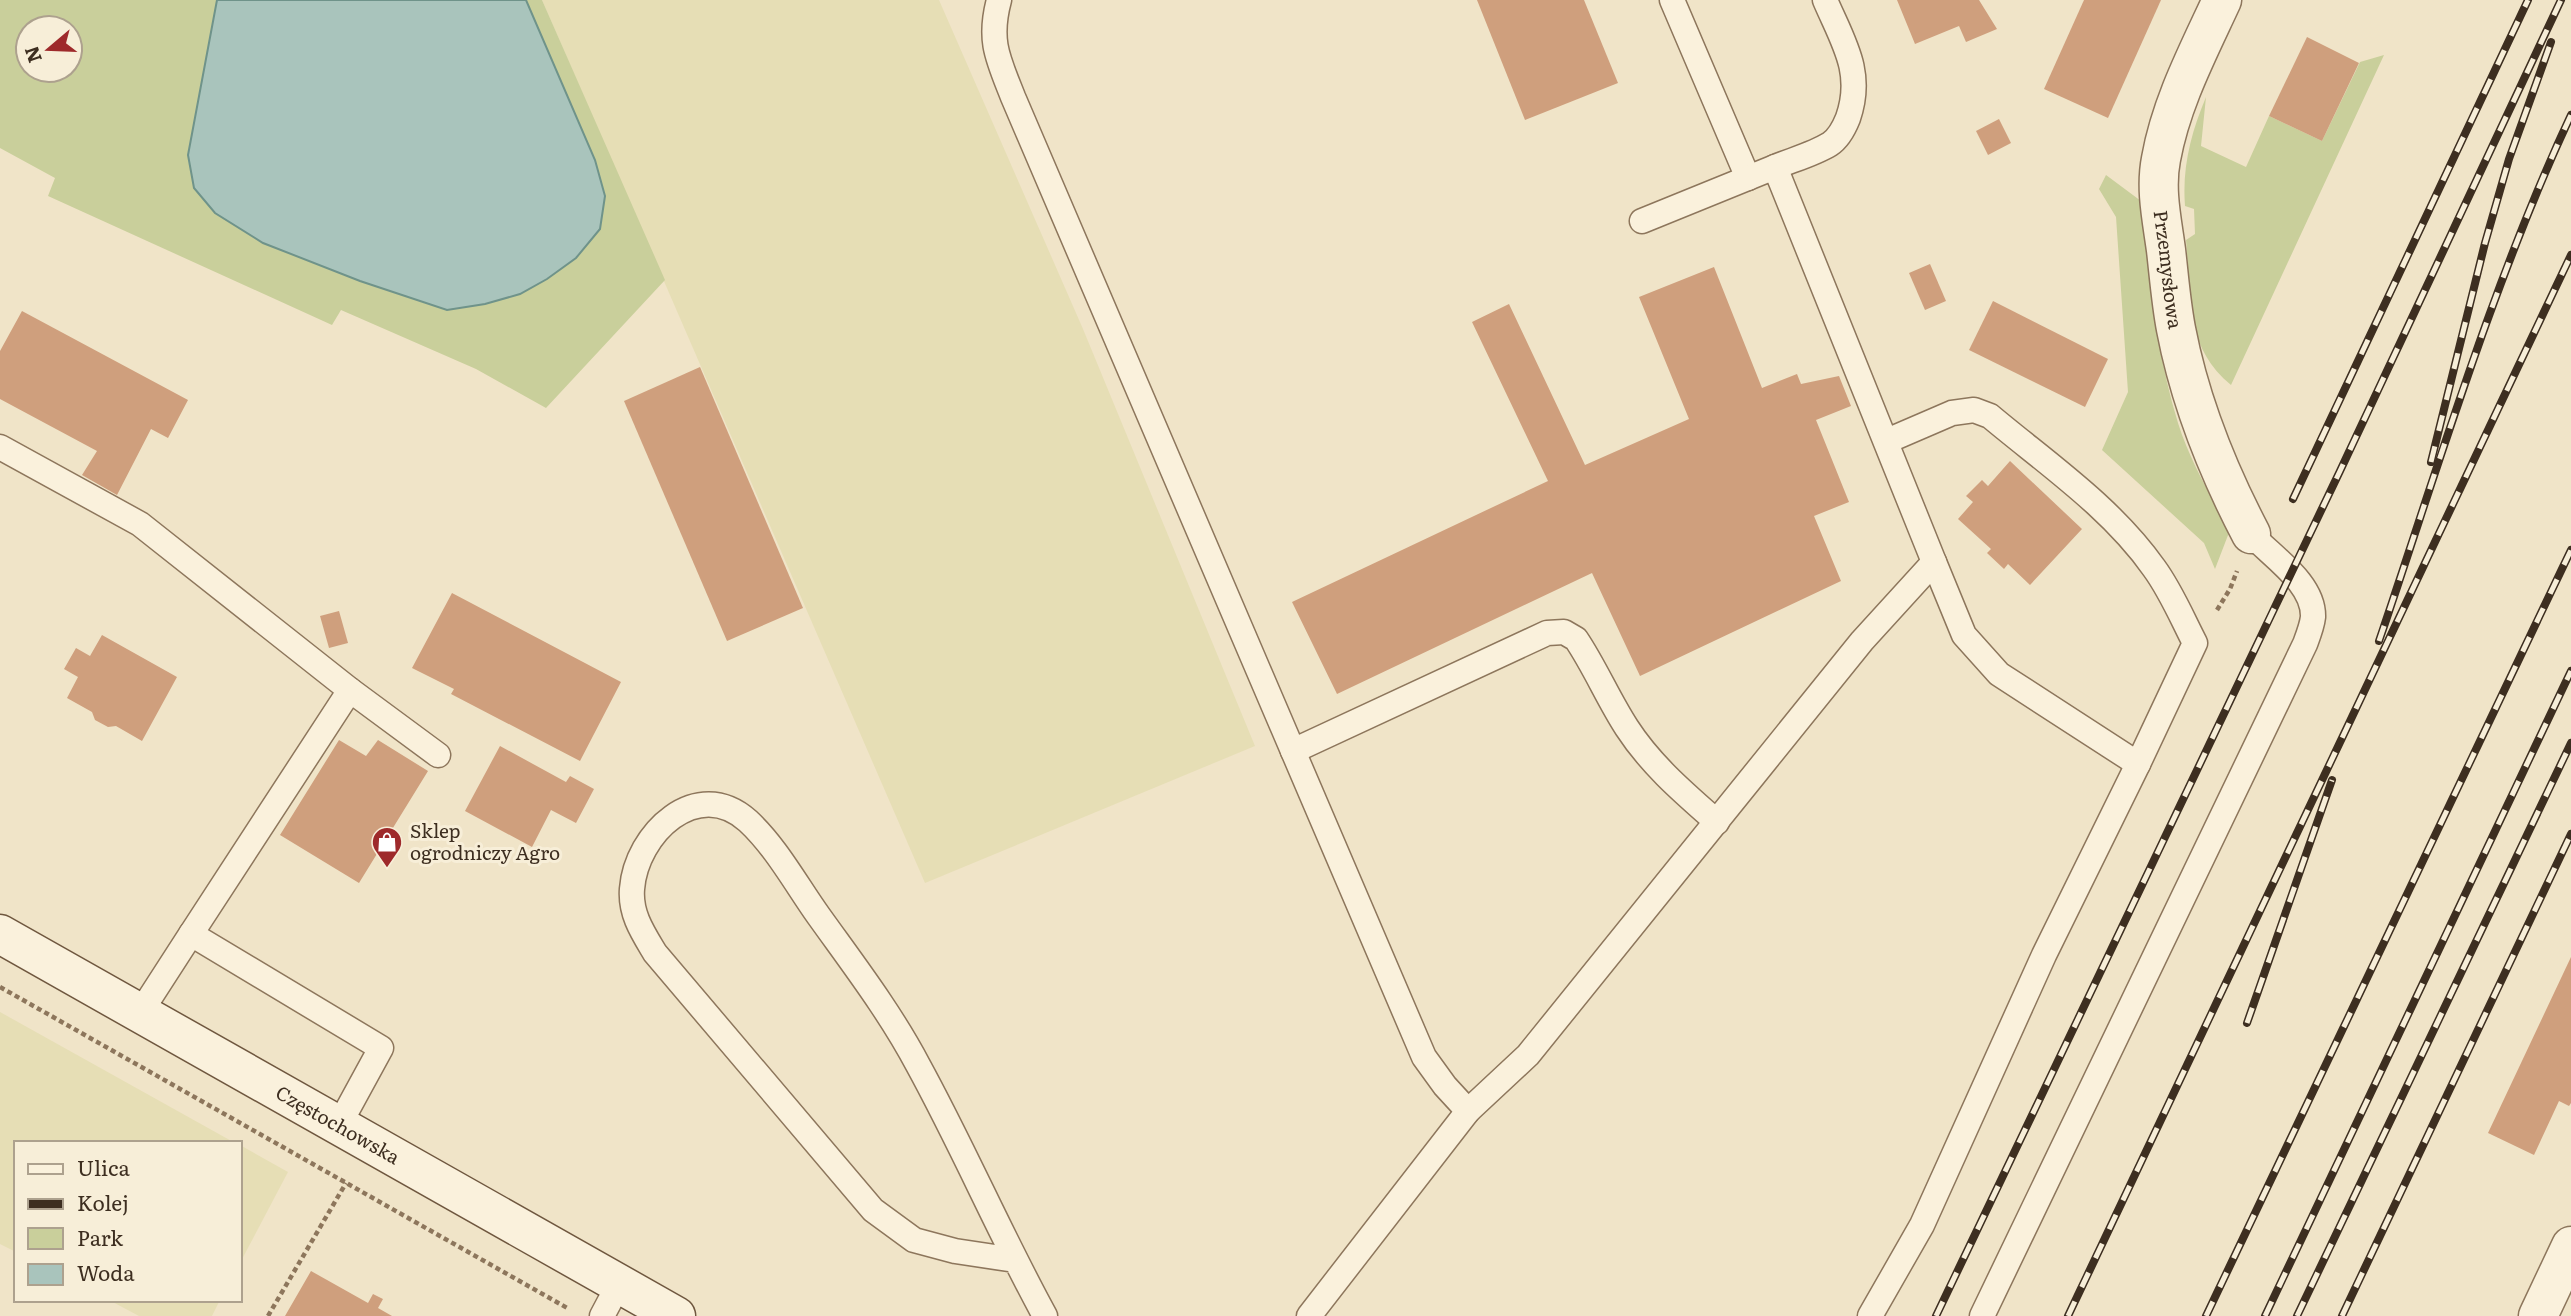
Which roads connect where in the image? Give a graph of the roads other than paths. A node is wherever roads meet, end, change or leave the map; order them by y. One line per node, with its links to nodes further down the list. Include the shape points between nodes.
1 (999, 0): 13 (lane, via 992,24 997,55)
2 (1672, 0): 6 (lane)
3 (1825, 0): 5 (lane, via 1850,60 1855,96 1841,134 1829,145)
4 (2222, 0): 10 (main road, Przemysłowa, via 2166,133 2159,194 2176,329 2193,397 2207,440)
5 (1775, 167): 6 (lane); 8 (lane)
6 (1748, 178): 7 (lane)
7 (1642, 221)
8 (1886, 441): 11 (lane); 15 (lane, via 1952,413 1974,410 1990,416 2106,513 2155,569 2195,643)
9 (0, 447): 12 (lane, via 140,524)
10 (2251, 534): 29 (lane, via 2309,596 2313,620 2305,644)
11 (1934, 562): 15 (lane, via 1964,635 1999,674); 16 (lane, via 1862,641)
12 (350, 690): 14 (lane); 18 (lane)
13 (1293, 751): 16 (lane, via 1547,633 1564,632 1576,639 1650,759); 20 (lane, via 1424,1057)
14 (438, 755)
15 (2138, 764): 28 (lane, via 2044,955 1922,1225)
16 (1717, 822): 20 (lane, via 1528,1055)
17 (0, 934): 19 (main road, Częstochowska)
18 (191, 934): 19 (lane); 21 (lane, via 380,1048)
19 (140, 1013): 21 (main road, Częstochowska)
20 (1468, 1111): 27 (lane)
21 (339, 1125): 24 (main road, Częstochowska)
22 (2571, 1246): 30 (main road)
23 (1015, 1260): 23 (lane, via 892,1018 773,850 748,821 723,804 695,804 670,819 648,839 638,859 632,891 636,922 655,953 873,1210 914,1240); 26 (lane)
24 (610, 1300): 25 (main road, Częstochowska)
25 (676, 1316)
26 (1045, 1316)
27 (1309, 1316)
28 (1870, 1316)
29 (1982, 1316)
30 (2538, 1316)

